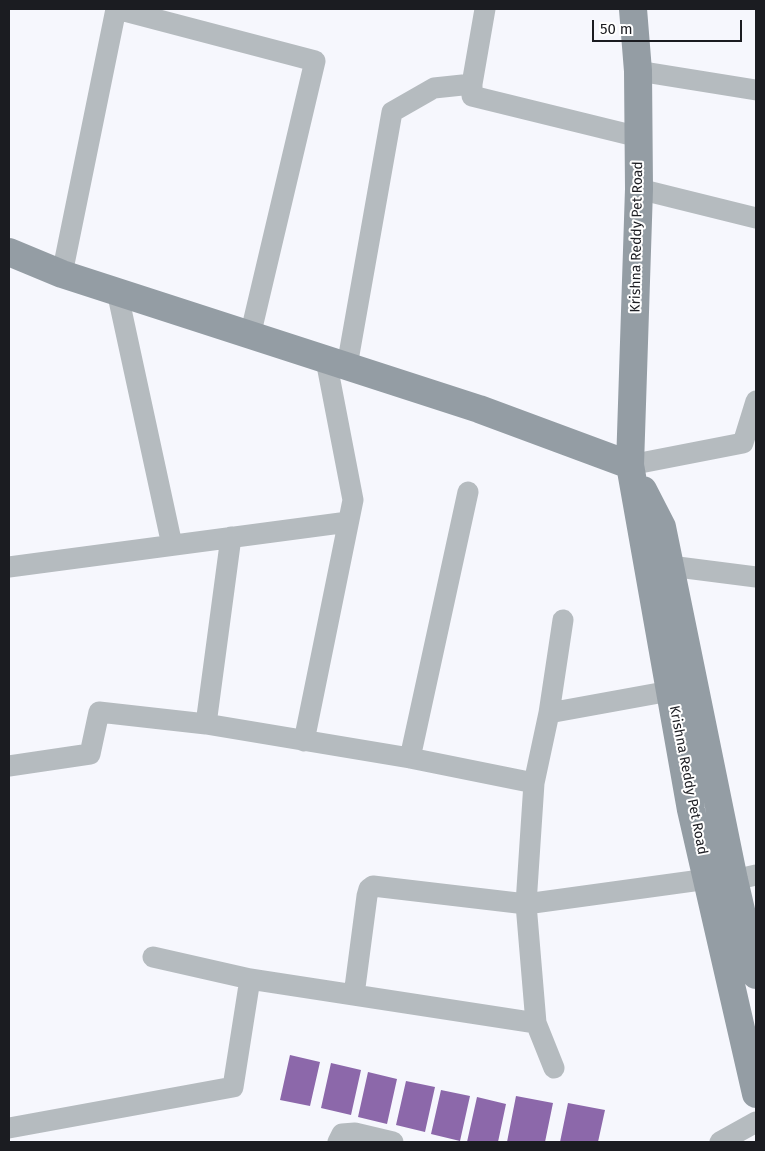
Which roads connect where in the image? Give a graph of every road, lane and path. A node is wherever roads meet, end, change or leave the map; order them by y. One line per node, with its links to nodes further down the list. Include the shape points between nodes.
1 (117, 9): 11 (street); 13 (street, via 315,61)
2 (485, 9): 5 (street)
3 (633, 9): 4 (main road, Krishna Reddy Pet Road)
4 (638, 71): 6 (street); 7 (main road, Krishna Reddy Pet Road)
5 (472, 84): 7 (street, via 472,96); 14 (street, via 434,88 392,112)
6 (756, 90)
7 (639, 137): 8 (main road, Krishna Reddy Pet Road)
8 (639, 189): 9 (street); 16 (main road, Krishna Reddy Pet Road)
9 (756, 218)
10 (9, 252): 11 (main road)
11 (62, 274): 12 (main road)
12 (117, 291): 13 (main road); 20 (street)
13 (250, 336): 14 (main road)
14 (337, 363): 16 (main road, via 479,409); 18 (street, via 353,500)
15 (756, 401): 16 (street, via 743,443)
16 (630, 465): 21 (main road, Krishna Reddy Pet Road, via 662,527); 25 (main road, Krishna Reddy Pet Road)
17 (468, 492): 29 (street)
18 (348, 522): 19 (street); 28 (street)
19 (231, 537): 20 (street); 27 (street)
20 (172, 544): 22 (street)
21 (670, 566): 23 (street); 32 (main road, Krishna Reddy Pet Road)
22 (9, 568)
23 (756, 577)
24 (563, 620): 26 (street)
25 (670, 691): 26 (street); 32 (main road, Krishna Reddy Pet Road, via 692,810)
26 (549, 713): 31 (street)
27 (206, 724): 28 (street); 30 (street, via 98,712 90,754)
28 (304, 741): 29 (street)
29 (410, 758): 31 (street)
30 (9, 766)
31 (534, 783): 33 (street)
32 (733, 878): 33 (street); 35 (main road, Krishna Reddy Pet Road); 40 (main road, Krishna Reddy Pet Road)
33 (526, 904): 37 (street, via 373,886 366,896); 38 (street)
34 (153, 957): 36 (street)
35 (756, 975)
36 (250, 979): 37 (street); 42 (street, via 233,1087)
37 (354, 995): 38 (street)
38 (536, 1023): 39 (street)
39 (554, 1068)
40 (756, 1094)
41 (756, 1122): 45 (street)
42 (9, 1128)
43 (338, 1142): 44 (street, via 342,1134 355,1133)
44 (393, 1142)
45 (720, 1142)

